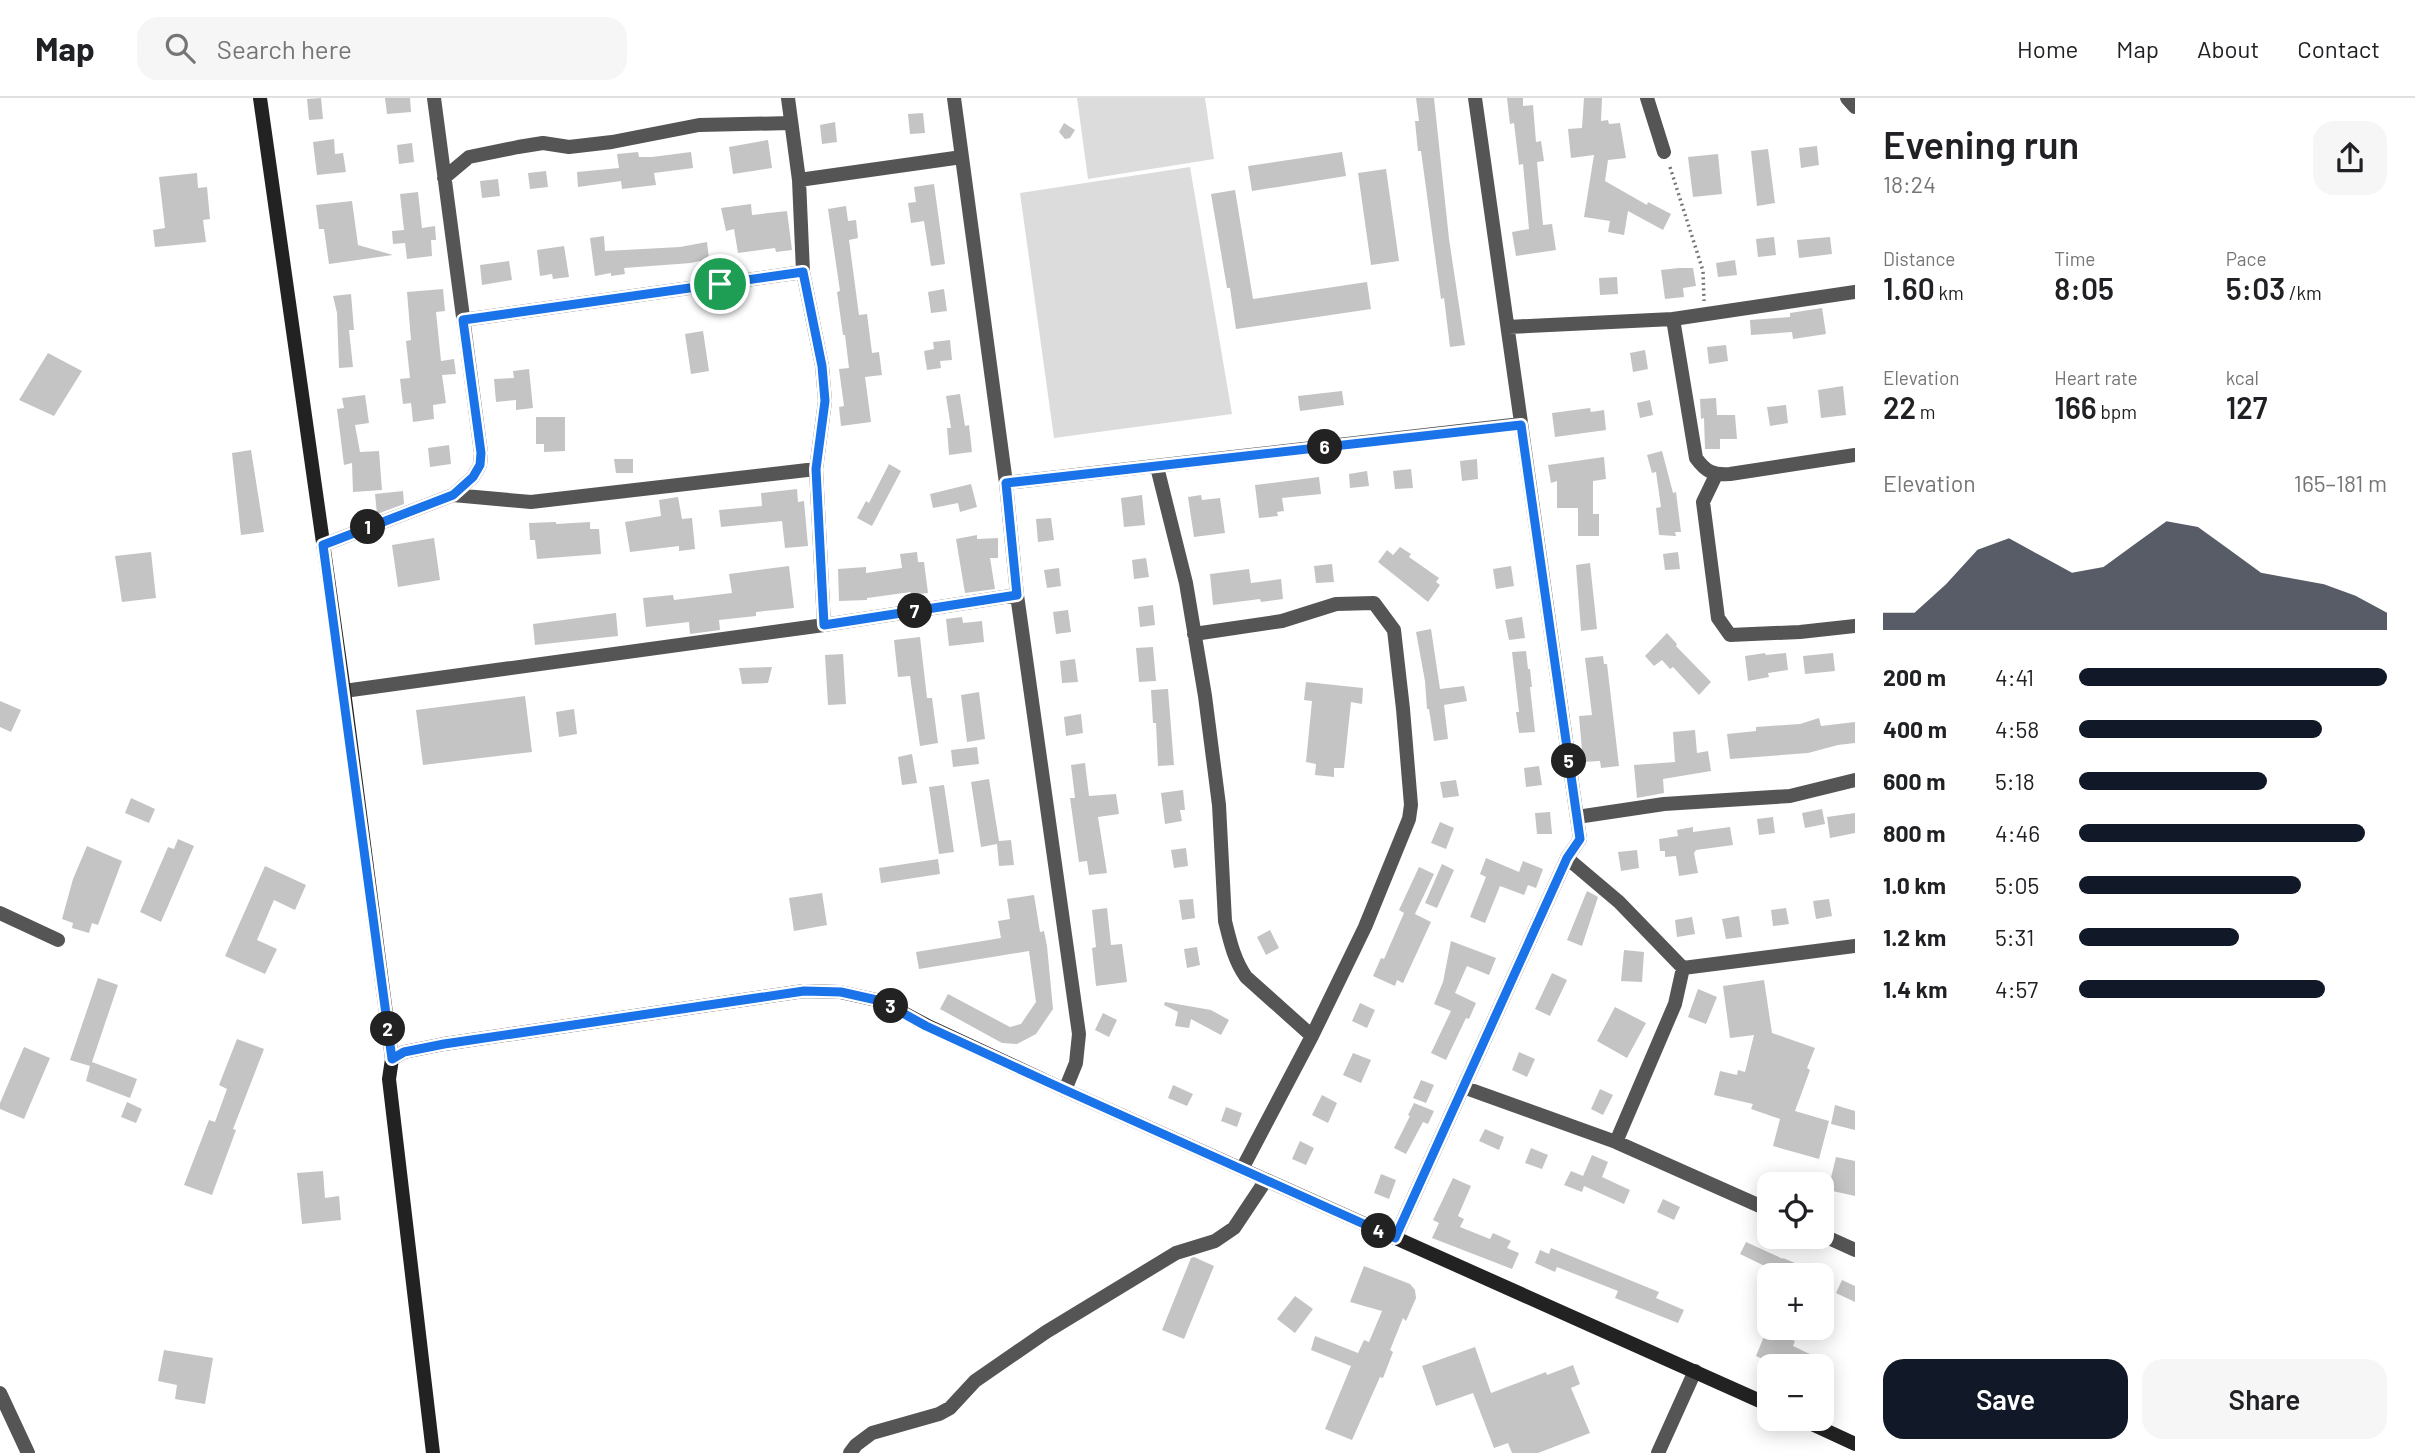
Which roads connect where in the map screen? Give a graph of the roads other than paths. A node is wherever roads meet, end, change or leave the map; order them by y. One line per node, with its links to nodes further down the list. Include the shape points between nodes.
1 (260, 98): 26 (street)
2 (434, 98): 12 (street)
3 (788, 98): 9 (street)
4 (954, 98): 11 (street)
5 (1475, 98): 18 (street)
6 (1647, 98): 10 (street)
7 (1847, 98): 8 (street)
8 (1855, 107)
9 (791, 123): 12 (street, via 699,125 569,147 518,146 469,157); 13 (street)
10 (1664, 152)
11 (962, 157): 13 (street); 24 (street)
12 (444, 178): 17 (street)
13 (799, 180): 14 (street)
14 (803, 272): 17 (street); 22 (street, via 825,401)
15 (1855, 292): 16 (street)
16 (1673, 319): 18 (street); 23 (street, via 1696,458 1704,470)
17 (463, 320): 25 (street, via 481,453 473,477)
18 (1508, 327): 19 (street)
19 (1521, 425): 21 (street); 33 (street)
20 (1855, 455): 23 (street)
21 (1157, 467): 24 (street); 30 (street)
22 (816, 469): 25 (street, via 531,502); 28 (street)
23 (1716, 475): 29 (street, via 1703,502 1718,618 1730,635)
24 (1006, 483): 27 (street)
25 (453, 495): 26 (street)
26 (323, 545): 31 (street)
27 (1017, 595): 28 (street); 42 (street, via 1079,1034 1076,1063)
28 (824, 625): 31 (street)
29 (1855, 626)
30 (1194, 634): 39 (street, via 1219,805 1229,939 1245,978); 39 (street, via 1282,621 1336,604 1374,603 1394,630 1409,819 1366,927)
31 (344, 691): 40 (street)
32 (1855, 780): 33 (street, via 1790,796 1664,804)
33 (1577, 817): 34 (street, via 1580,839)
34 (1567, 858): 38 (street, via 1619,902); 41 (street)
35 (0, 913): 36 (street)
36 (58, 940)
37 (1855, 946): 38 (street)
38 (1683, 968): 43 (street, via 1675,1004)
39 (1312, 1036): 44 (street)
40 (392, 1059): 42 (street, via 444,1044 822,991 881,1001); 56 (street, via 389,1079)
41 (1463, 1087): 43 (street); 47 (street)
42 (1065, 1090): 44 (street)
43 (1616, 1142): 46 (street)
44 (1242, 1169): 45 (street)
45 (1266, 1180): 47 (street); 57 (street, via 1234,1228 1215,1241 1176,1253 1046,1332 975,1381 939,1415 872,1433)
46 (1757, 1205)
47 (1395, 1238): 50 (street)
48 (1834, 1240): 49 (street)
49 (1855, 1250)
50 (1695, 1371): 52 (street); 58 (street)
51 (0, 1393): 55 (street)
52 (1757, 1399)
53 (1827, 1431): 54 (street)
54 (1855, 1444)
55 (28, 1453)
56 (433, 1453)
57 (850, 1453)
58 (1658, 1453)

